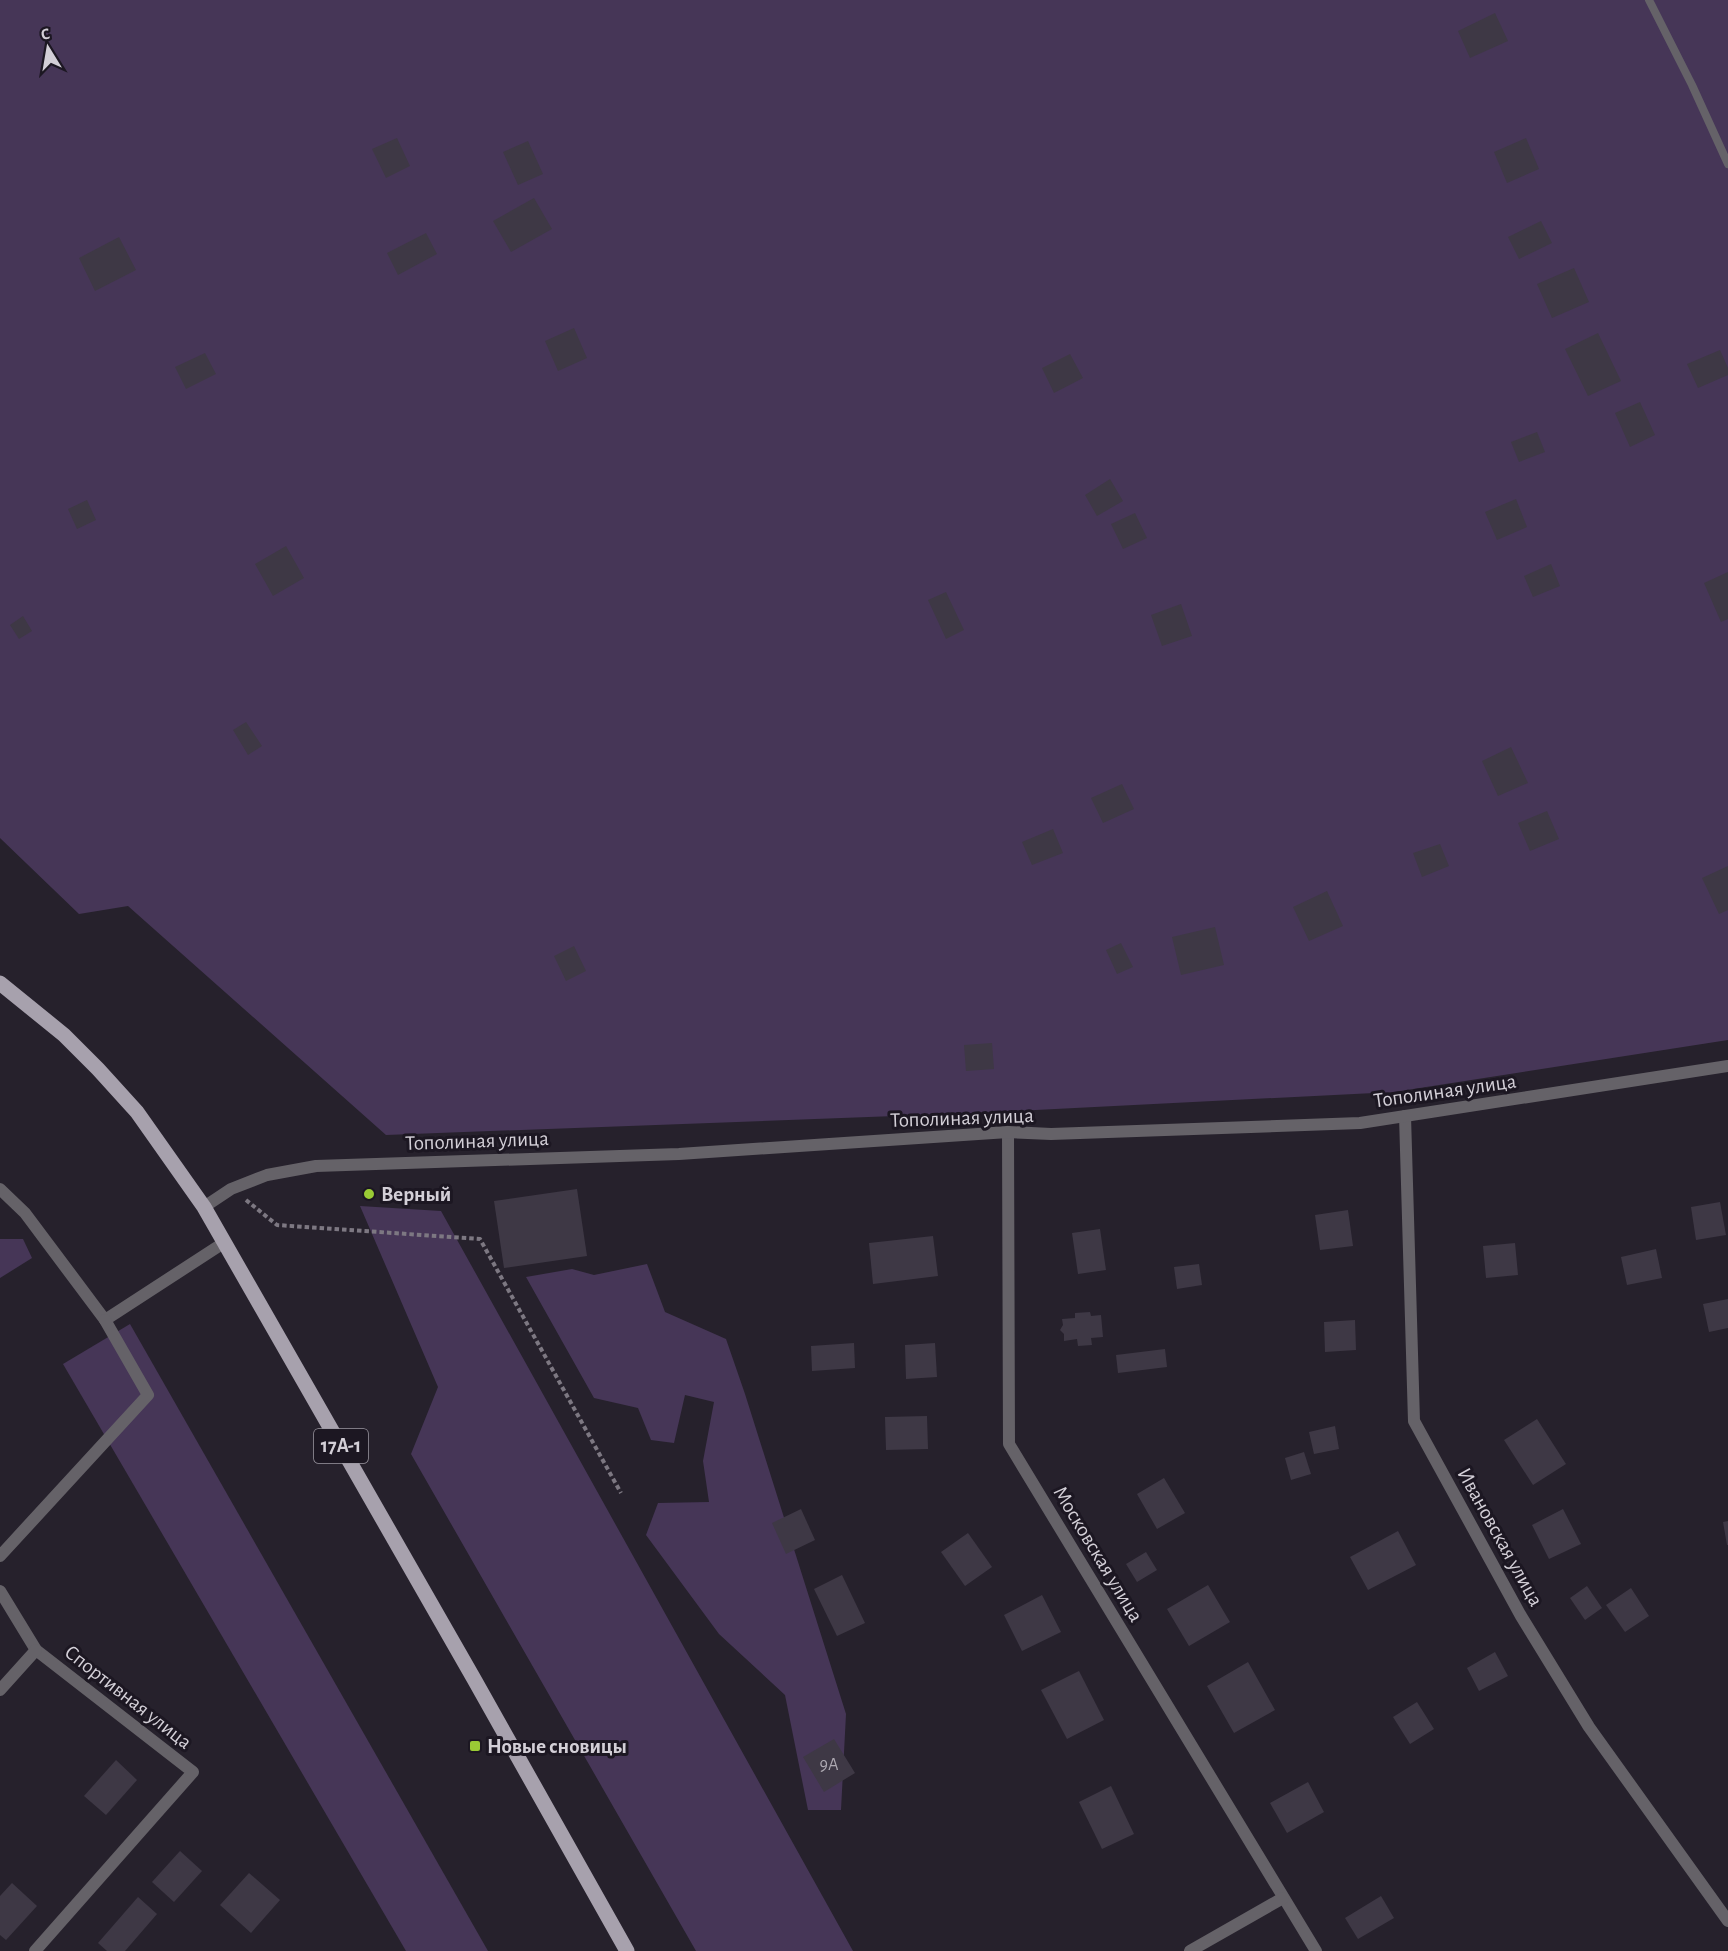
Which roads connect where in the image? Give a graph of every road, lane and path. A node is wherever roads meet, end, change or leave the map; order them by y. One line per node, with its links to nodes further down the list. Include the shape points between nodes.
1 (1649, 0): 2 (lane)
2 (1728, 164)
3 (0, 983): 9 (main road, 17А-1, via 64,1035 137,1112)
4 (1728, 1066): 5 (street, Тополиная улица)
5 (1405, 1116): 6 (street, Тополиная улица, via 1360,1123 1051,1134); 18 (street, Ивановская улица, via 1414,1421 1521,1616 1589,1727)
6 (1008, 1132): 8 (street, Тополиная улица, via 679,1154 316,1166 267,1175); 17 (street, Московская улица, via 1009,1444)
7 (0, 1189): 11 (street, via 25,1213)
8 (231, 1189): 9 (street, Тополиная улица); 12 (path, via 278,1225 480,1239)
9 (204, 1207): 10 (main road, 17А-1)
10 (225, 1242): 11 (street); 20 (main road, 17А-1)
11 (105, 1320): 13 (street, via 148,1395)
12 (621, 1493)
13 (0, 1556)
14 (0, 1591): 15 (street)
15 (36, 1650): 16 (street, Спортивная улица); 19 (street, Спортивная улица, via 193,1772)
16 (0, 1690)
17 (1283, 1898): 21 (street); 22 (street, Московская улица)
18 (1728, 1921)
19 (35, 1951)
20 (627, 1951)
21 (1190, 1951)
22 (1316, 1951)

